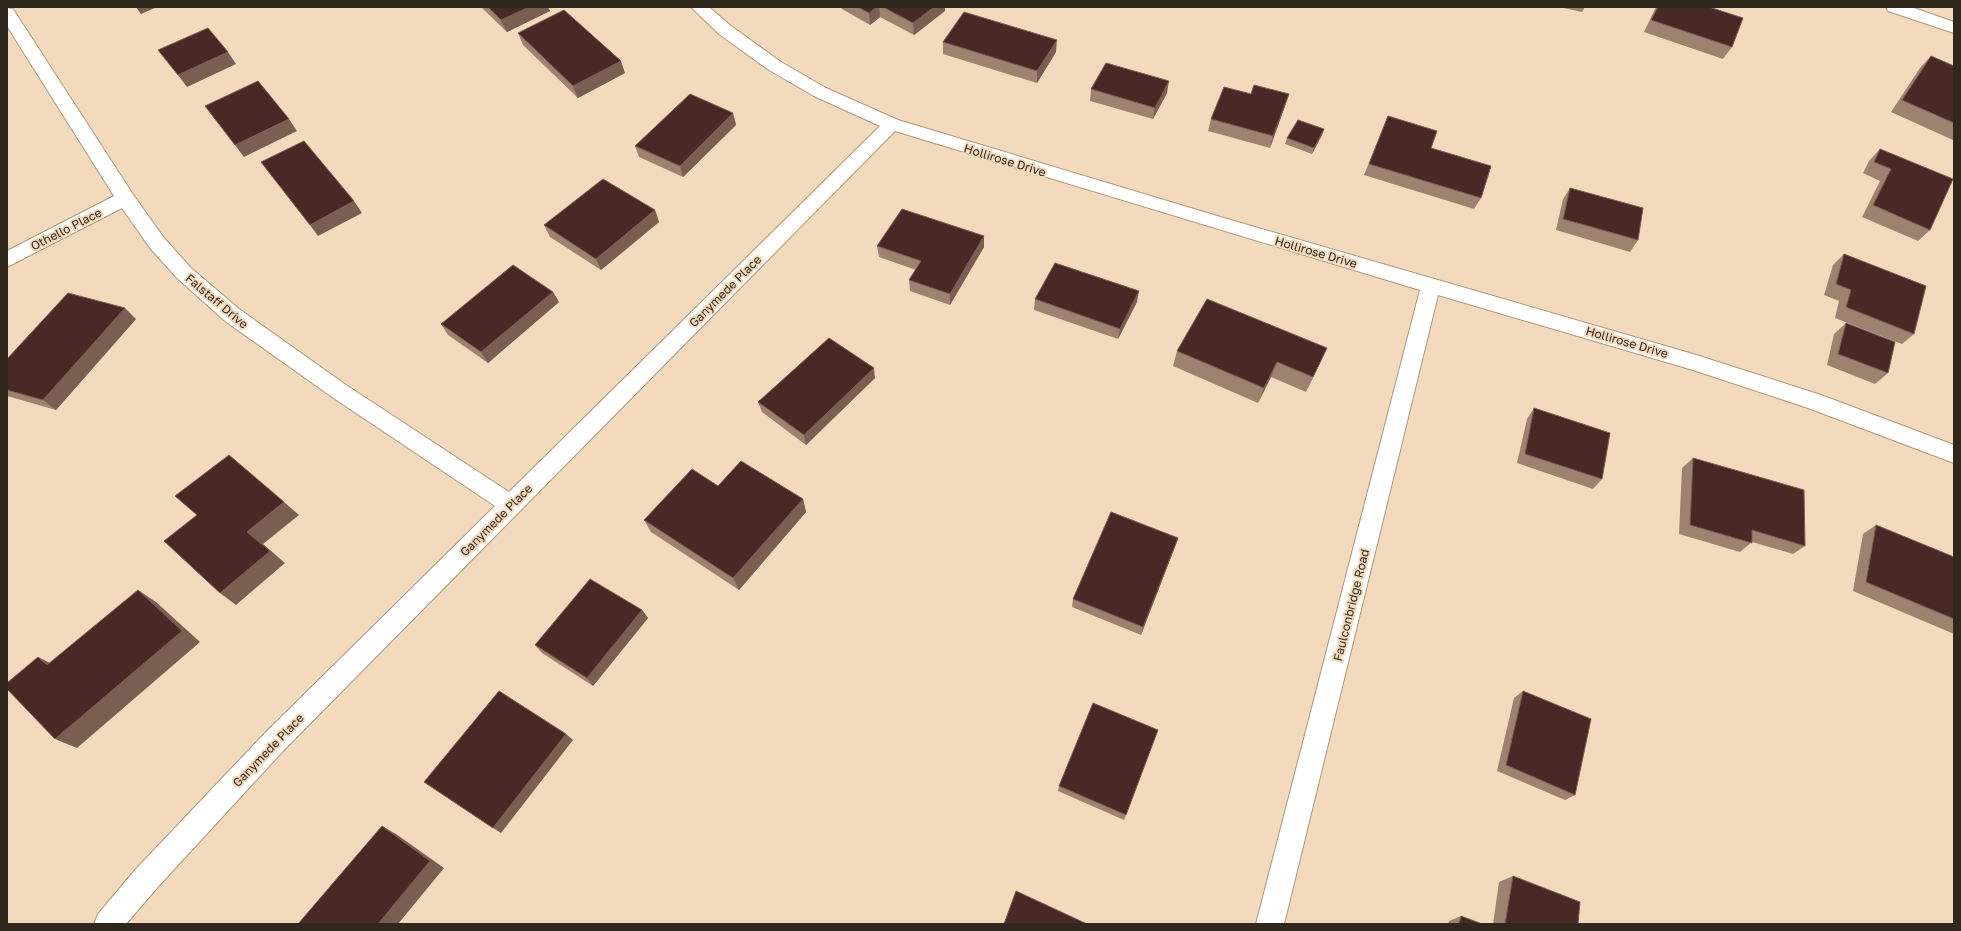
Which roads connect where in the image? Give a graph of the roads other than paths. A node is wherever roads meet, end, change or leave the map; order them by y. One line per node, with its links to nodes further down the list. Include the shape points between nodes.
1 (699, 7): 5 (street, Hollirose Drive, via 725,30 775,66 820,92)
2 (1894, 7): 4 (street)
3 (7, 13): 6 (street, Falstaff Drive)
4 (1954, 28)
5 (892, 124): 8 (street, Hollirose Drive, via 1216,223); 10 (street, Ganymede Place)
6 (125, 198): 7 (street, Othello Place); 10 (street, Falstaff Drive, via 157,243 184,274 232,315 339,391)
7 (7, 260)
8 (1431, 285): 9 (street, Hollirose Drive, via 1700,364 1812,400); 12 (street, Faulconbridge Road)
9 (1954, 454)
10 (511, 504): 11 (street, Ganymede Place, via 274,742 146,879)
11 (108, 924)
12 (1270, 924)

